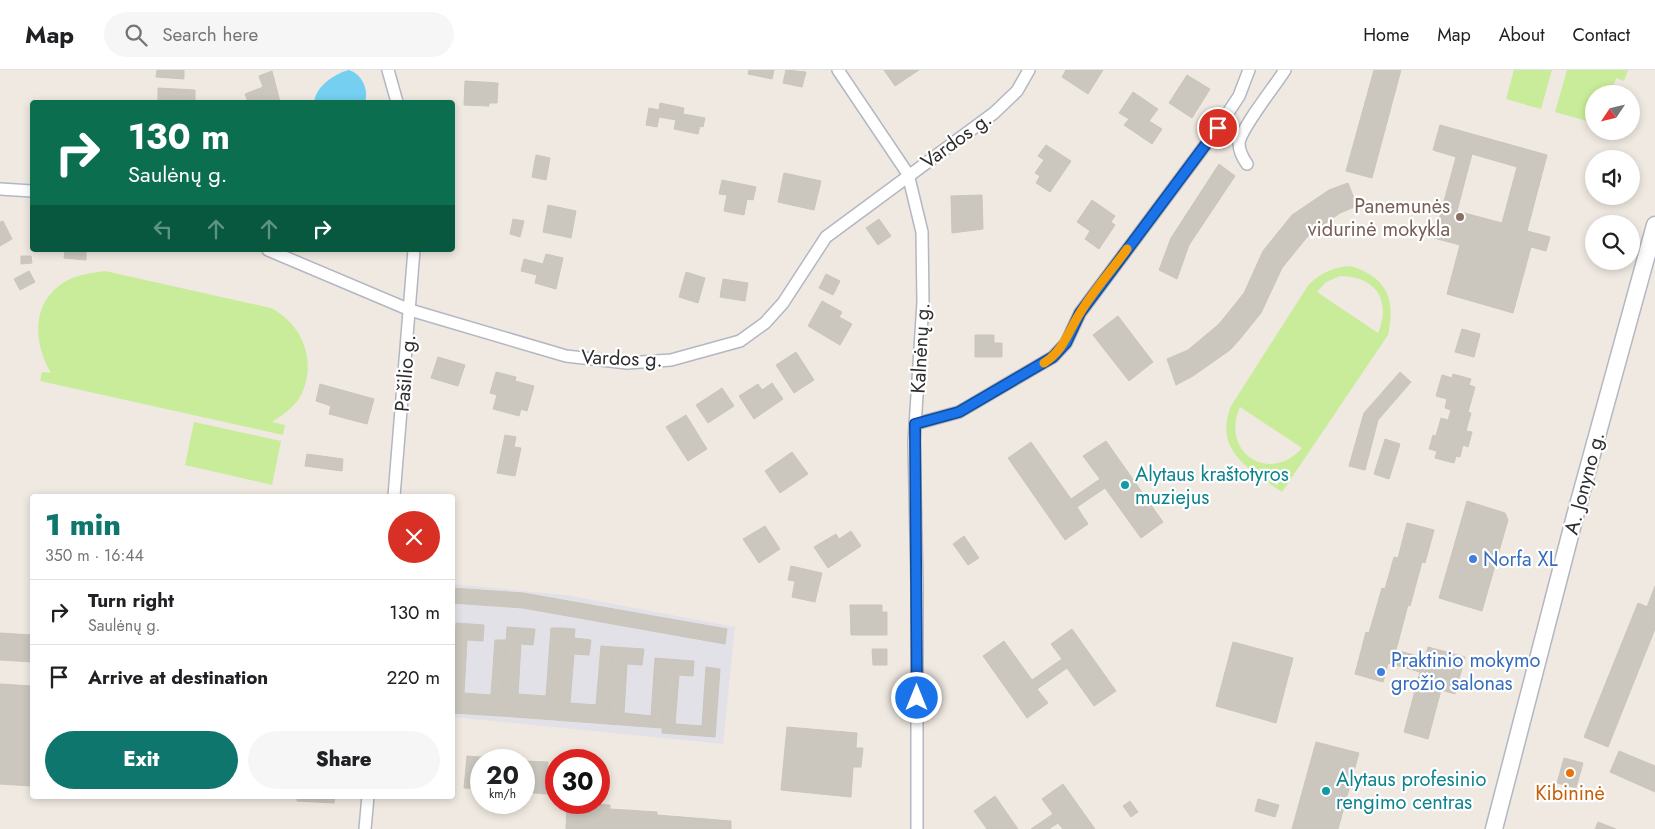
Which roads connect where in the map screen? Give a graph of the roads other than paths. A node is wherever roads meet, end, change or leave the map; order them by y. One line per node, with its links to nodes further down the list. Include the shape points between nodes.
1 (388, 70): 6 (street)
2 (838, 70): 8 (street, Kalnėnų g.)
3 (1029, 70): 8 (street, Vardos g., via 1017,91 994,113)
4 (1249, 70): 15 (street, via 1239,96 1218,128 1080,313 1066,343 1053,357 959,412)
5 (1285, 70): 7 (street, via 1242,132 1239,148)
6 (396, 100)
7 (1247, 164)
8 (908, 174): 14 (street, Vardos g., via 826,237 783,303 765,323 740,341 705,352 671,360 627,363 566,356); 15 (street, Kalnėnų g., via 922,232 923,302)
9 (0, 189): 10 (street)
10 (30, 191)
11 (1655, 225): 20 (street, A. Jonyno g.)
12 (273, 252): 14 (street, Vardos g.)
13 (414, 252): 14 (street, Pašilio g.)
14 (410, 310): 16 (street, Pašilio g.)
15 (915, 424): 19 (street, Kalnėnų g.)
16 (394, 494)
17 (368, 799): 18 (street)
18 (365, 829)
19 (917, 829)
20 (1494, 829)

